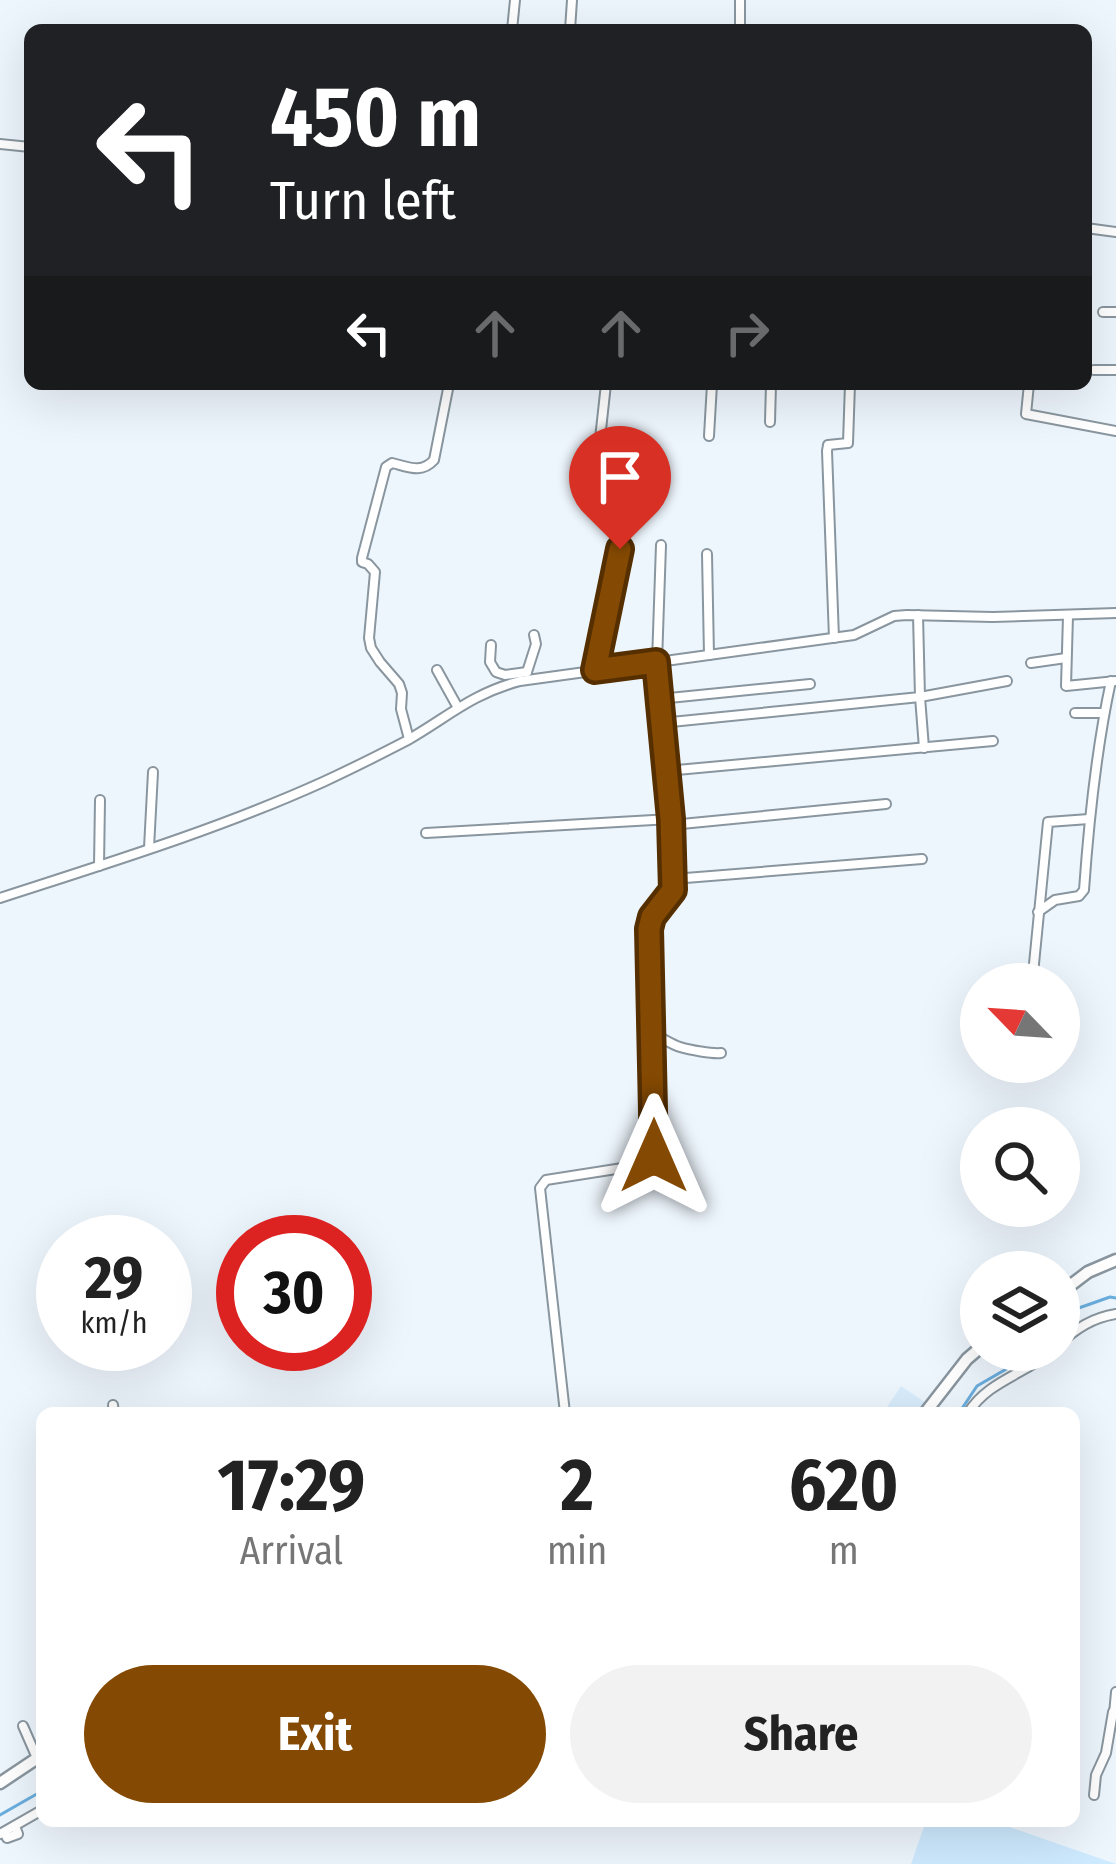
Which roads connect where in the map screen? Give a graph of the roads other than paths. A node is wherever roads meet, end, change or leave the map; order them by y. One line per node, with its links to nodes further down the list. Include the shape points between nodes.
1 (1103, 312): 2 (street)
2 (1116, 312)
3 (1094, 370): 4 (street)
4 (1116, 370)
5 (448, 390): 40 (street, via 434,460 419,470 386,467 362,557 375,572 368,638 399,684)
6 (604, 390): 27 (street, via 599,448 637,470)
7 (712, 390): 13 (street)
8 (771, 390): 11 (street)
9 (850, 390): 20 (street, via 848,443 827,451)
10 (1028, 390): 12 (street, via 1026,414)
11 (770, 422)
12 (1116, 431)
13 (709, 436)
14 (661, 544): 24 (street)
15 (707, 554): 22 (street)
16 (1116, 613): 18 (street)
17 (917, 615): 18 (street); 20 (street); 34 (street)
18 (1068, 616): 23 (street)
19 (534, 635): 28 (street)
20 (834, 638): 22 (street)
21 (491, 645): 28 (street, via 496,672)
22 (709, 655): 24 (street)
23 (1066, 658): 25 (street); 32 (street)
24 (656, 662): 27 (street); 35 (street)
25 (1031, 662)
26 (437, 670): 36 (street)
27 (595, 670): 28 (street)
28 (527, 676): 36 (street)
29 (1006, 681): 34 (street)
30 (1113, 681): 32 (street); 37 (street)
31 (809, 684): 35 (street)
32 (1066, 686): 33 (street)
33 (1052, 691)
34 (920, 697): 39 (street); 42 (street)
35 (658, 699): 39 (street)
36 (457, 706): 40 (street)
37 (1102, 712): 38 (street); 47 (street)
38 (1075, 713)
39 (661, 722): 43 (street)
40 (409, 739): 50 (street, via 274,803)
41 (993, 741): 42 (street)
42 (924, 748): 43 (street)
43 (666, 771): 48 (street)
44 (153, 772): 50 (street)
45 (100, 800): 52 (street)
46 (886, 804): 48 (street)
47 (1089, 819): 55 (street, via 1084,890); 55 (street, via 1048,822)
48 (671, 822): 49 (street); 53 (street)
49 (426, 833)
50 (149, 848): 52 (street)
51 (922, 859): 53 (street)
52 (99, 866): 54 (street)
53 (673, 879): 57 (street, via 669,899 649,923)
54 (0, 898)
55 (1038, 912): 56 (street)
56 (1034, 963)
57 (652, 1034): 58 (street); 65 (street, via 653,1161 546,1180 540,1188)
58 (721, 1052)
59 (1116, 1260): 60 (street)
60 (1080, 1278)
61 (1116, 1314): 62 (street)
62 (1080, 1326)
63 (960, 1368): 66 (street)
64 (1021, 1371): 67 (street)
65 (564, 1407)
66 (930, 1407)
67 (973, 1407)
68 (1116, 1693): 69 (street)
69 (1114, 1717): 74 (street)
70 (23, 1726): 71 (street)
71 (36, 1749)
72 (36, 1759): 73 (street)
73 (0, 1783)
74 (1094, 1795)
75 (36, 1814): 76 (street)
76 (2, 1833)

